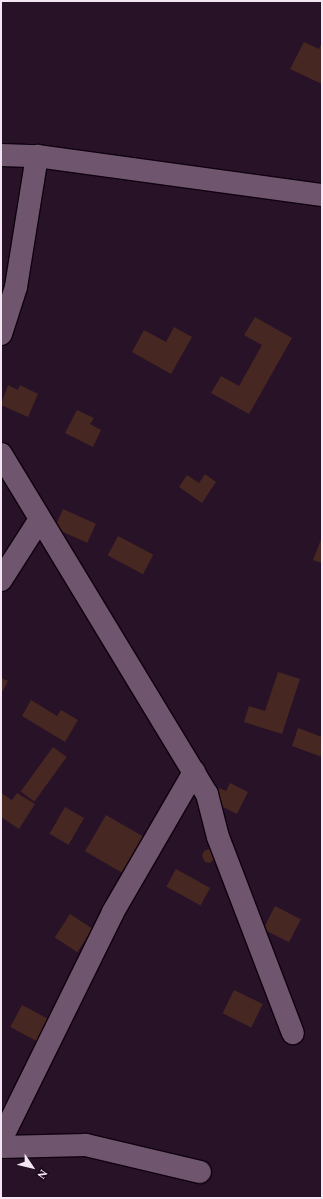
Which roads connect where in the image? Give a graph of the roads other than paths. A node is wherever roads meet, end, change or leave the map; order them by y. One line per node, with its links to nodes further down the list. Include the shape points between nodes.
1 (1, 155): 2 (street)
2 (37, 156): 3 (street); 4 (street)
3 (322, 195)
4 (8, 289): 5 (street)
5 (1, 334)
6 (1, 454): 7 (street)
7 (40, 519): 8 (street); 9 (street)
8 (1, 580)
9 (194, 772): 10 (street, via 207,794 218,838); 11 (street, via 113,912)
10 (293, 1033)
11 (1, 1140)
12 (1, 1147): 13 (street, via 86,1146)
13 (200, 1172)

